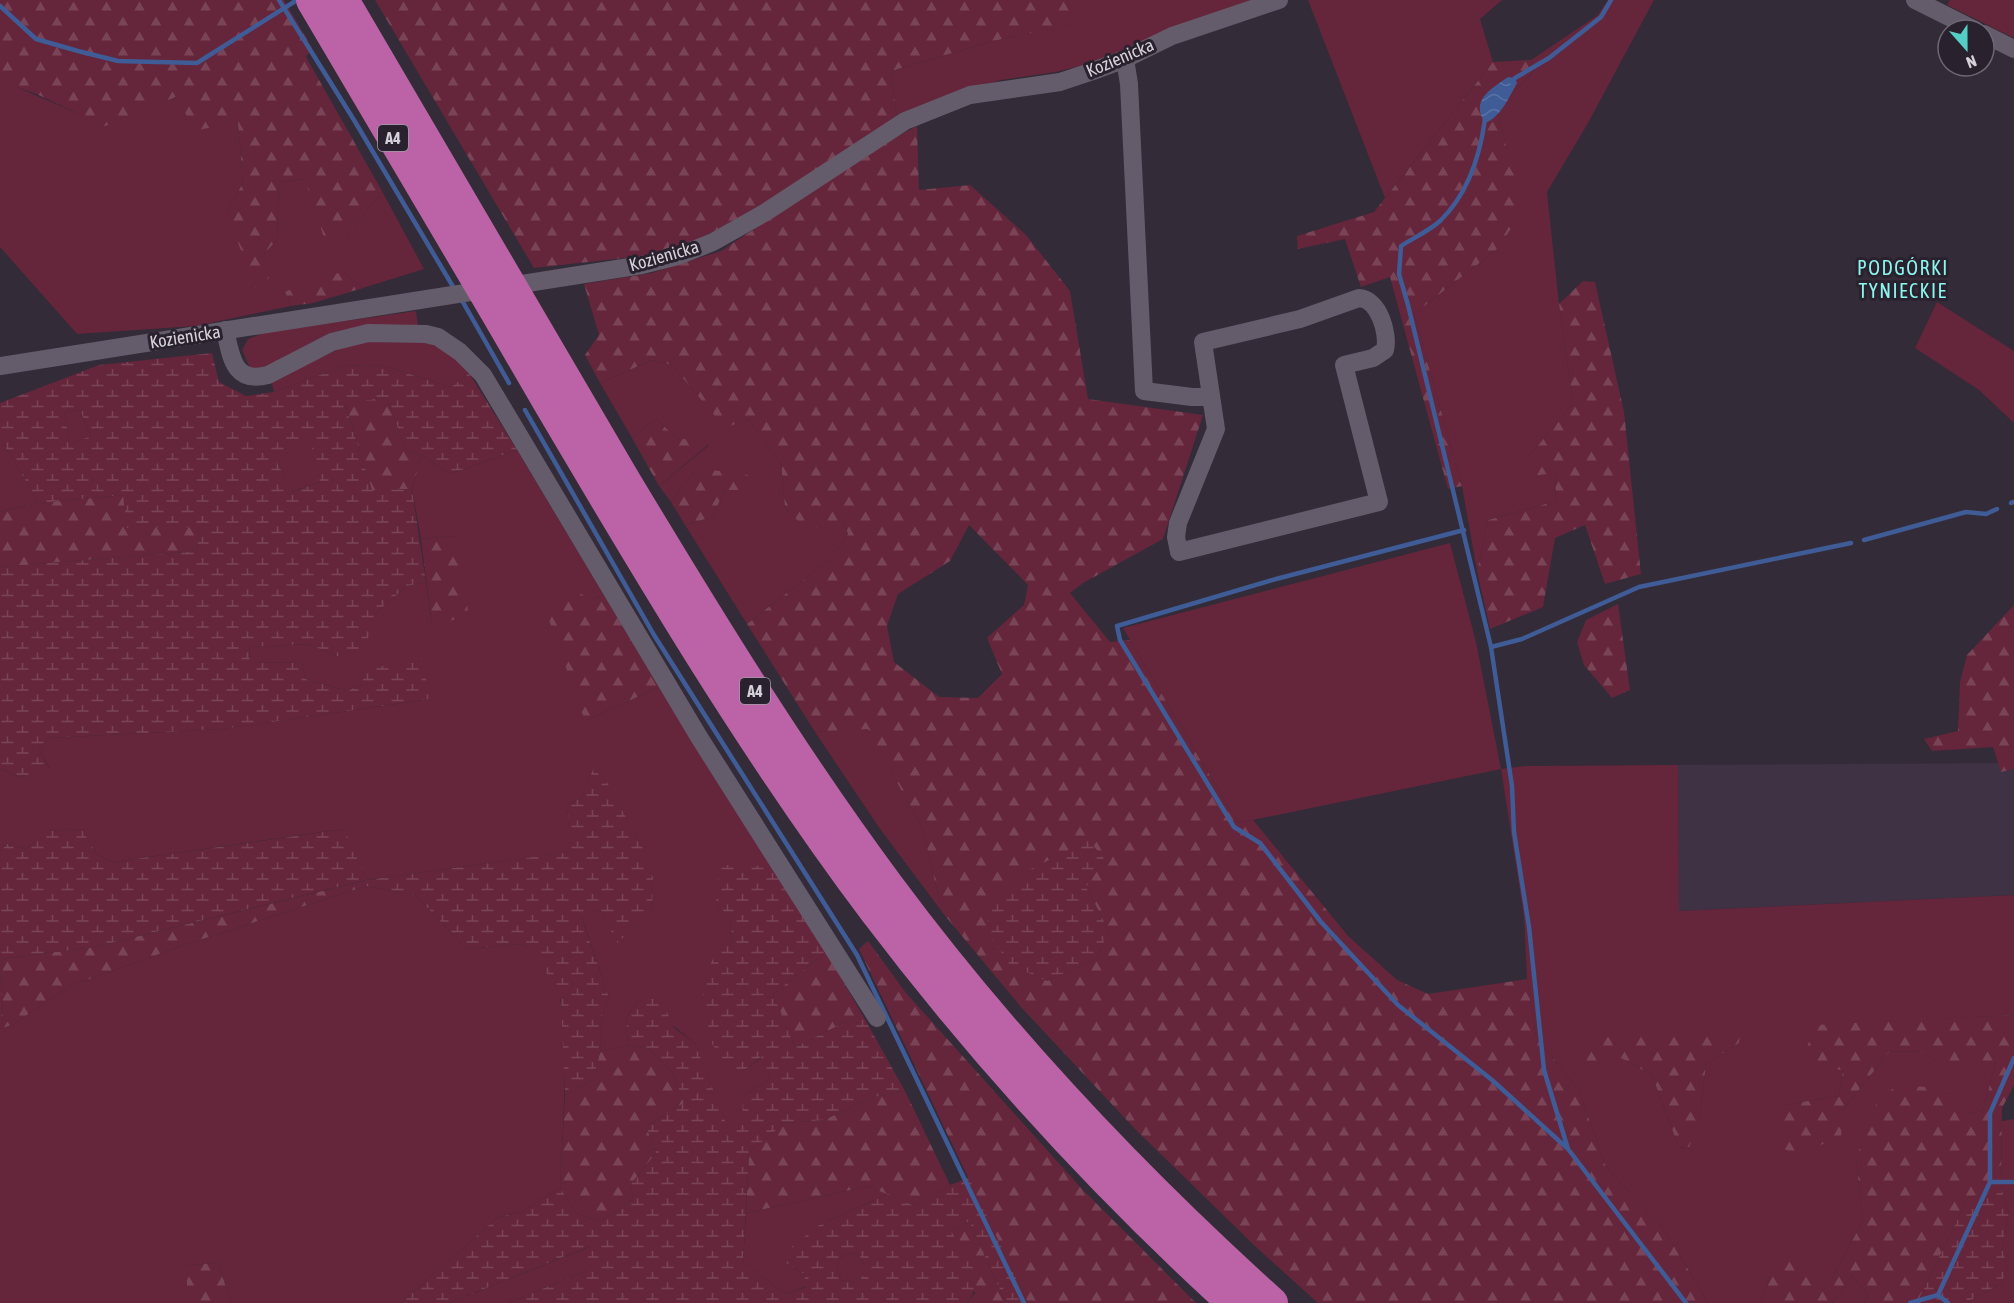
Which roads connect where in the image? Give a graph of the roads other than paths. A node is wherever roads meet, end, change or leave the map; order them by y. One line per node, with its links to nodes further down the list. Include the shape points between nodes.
1 (312, 0): 13 (highway, A4, via 650,573 796,800 875,911 982,1045 1140,1215)
2 (343, 0): 14 (highway, A4, via 682,576 786,739 889,888 969,989 1053,1085 1159,1197)
3 (1279, 0): 8 (street, Kozienicka, via 1172,36)
4 (1914, 0): 5 (street)
5 (1951, 18)
6 (1996, 40): 7 (street)
7 (2014, 49)
8 (1125, 58): 9 (street, Kozienicka, via 1060,82 970,95 905,121 766,212 713,242 678,256 642,265); 11 (street, via 1144,391)
9 (225, 330): 10 (street, Kozienicka); 12 (street, via 232,360 242,373 250,376 268,375 332,342 368,333 438,337 483,375 699,737)
10 (0, 366)
11 (1211, 397): 11 (street, via 1216,429 1178,523 1179,552 1379,502 1344,365 1373,358 1385,350 1378,310 1371,302 1359,298 1300,320 1203,342)
12 (877, 1018)
13 (1233, 1303)
14 (1272, 1303)

